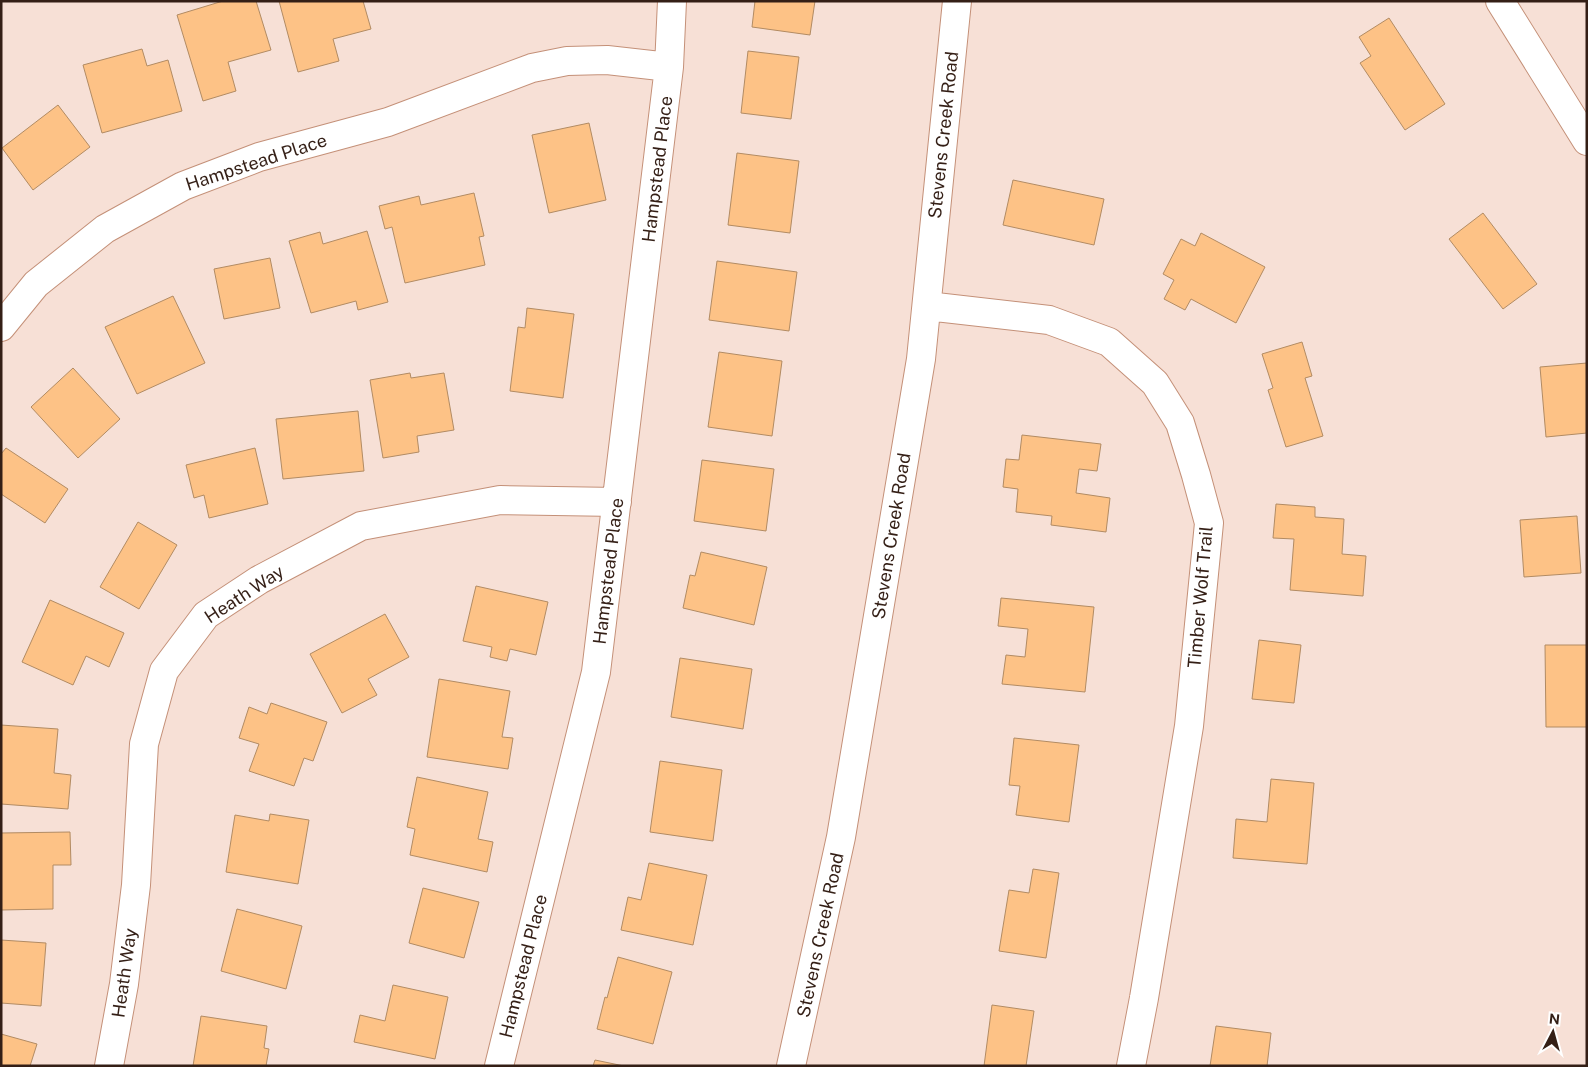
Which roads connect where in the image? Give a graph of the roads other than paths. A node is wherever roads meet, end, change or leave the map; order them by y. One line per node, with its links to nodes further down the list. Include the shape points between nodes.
1 (672, 1): 4 (street, Hampstead Place)
2 (957, 1): 6 (street, Stevens Creek Road)
3 (1500, 1): 5 (street)
4 (669, 67): 7 (street, Hampstead Place, via 607,60 567,61 532,68 388,122 259,157 183,186 105,228 36,284); 8 (street, Hampstead Place)
5 (1587, 141)
6 (926, 306): 11 (street, Stevens Creek Road, via 841,837); 12 (street, Timber Wolf Trail, via 1050,320 1109,342 1155,383 1180,423 1209,523 1189,726)
7 (1, 327)
8 (617, 502): 9 (street, Heath Way, via 500,500 361,526 259,580 206,615 164,671 144,744 136,885 124,984); 10 (street, Hampstead Place, via 596,672)
9 (109, 1066)
10 (499, 1066)
11 (791, 1066)
12 (1131, 1066)

